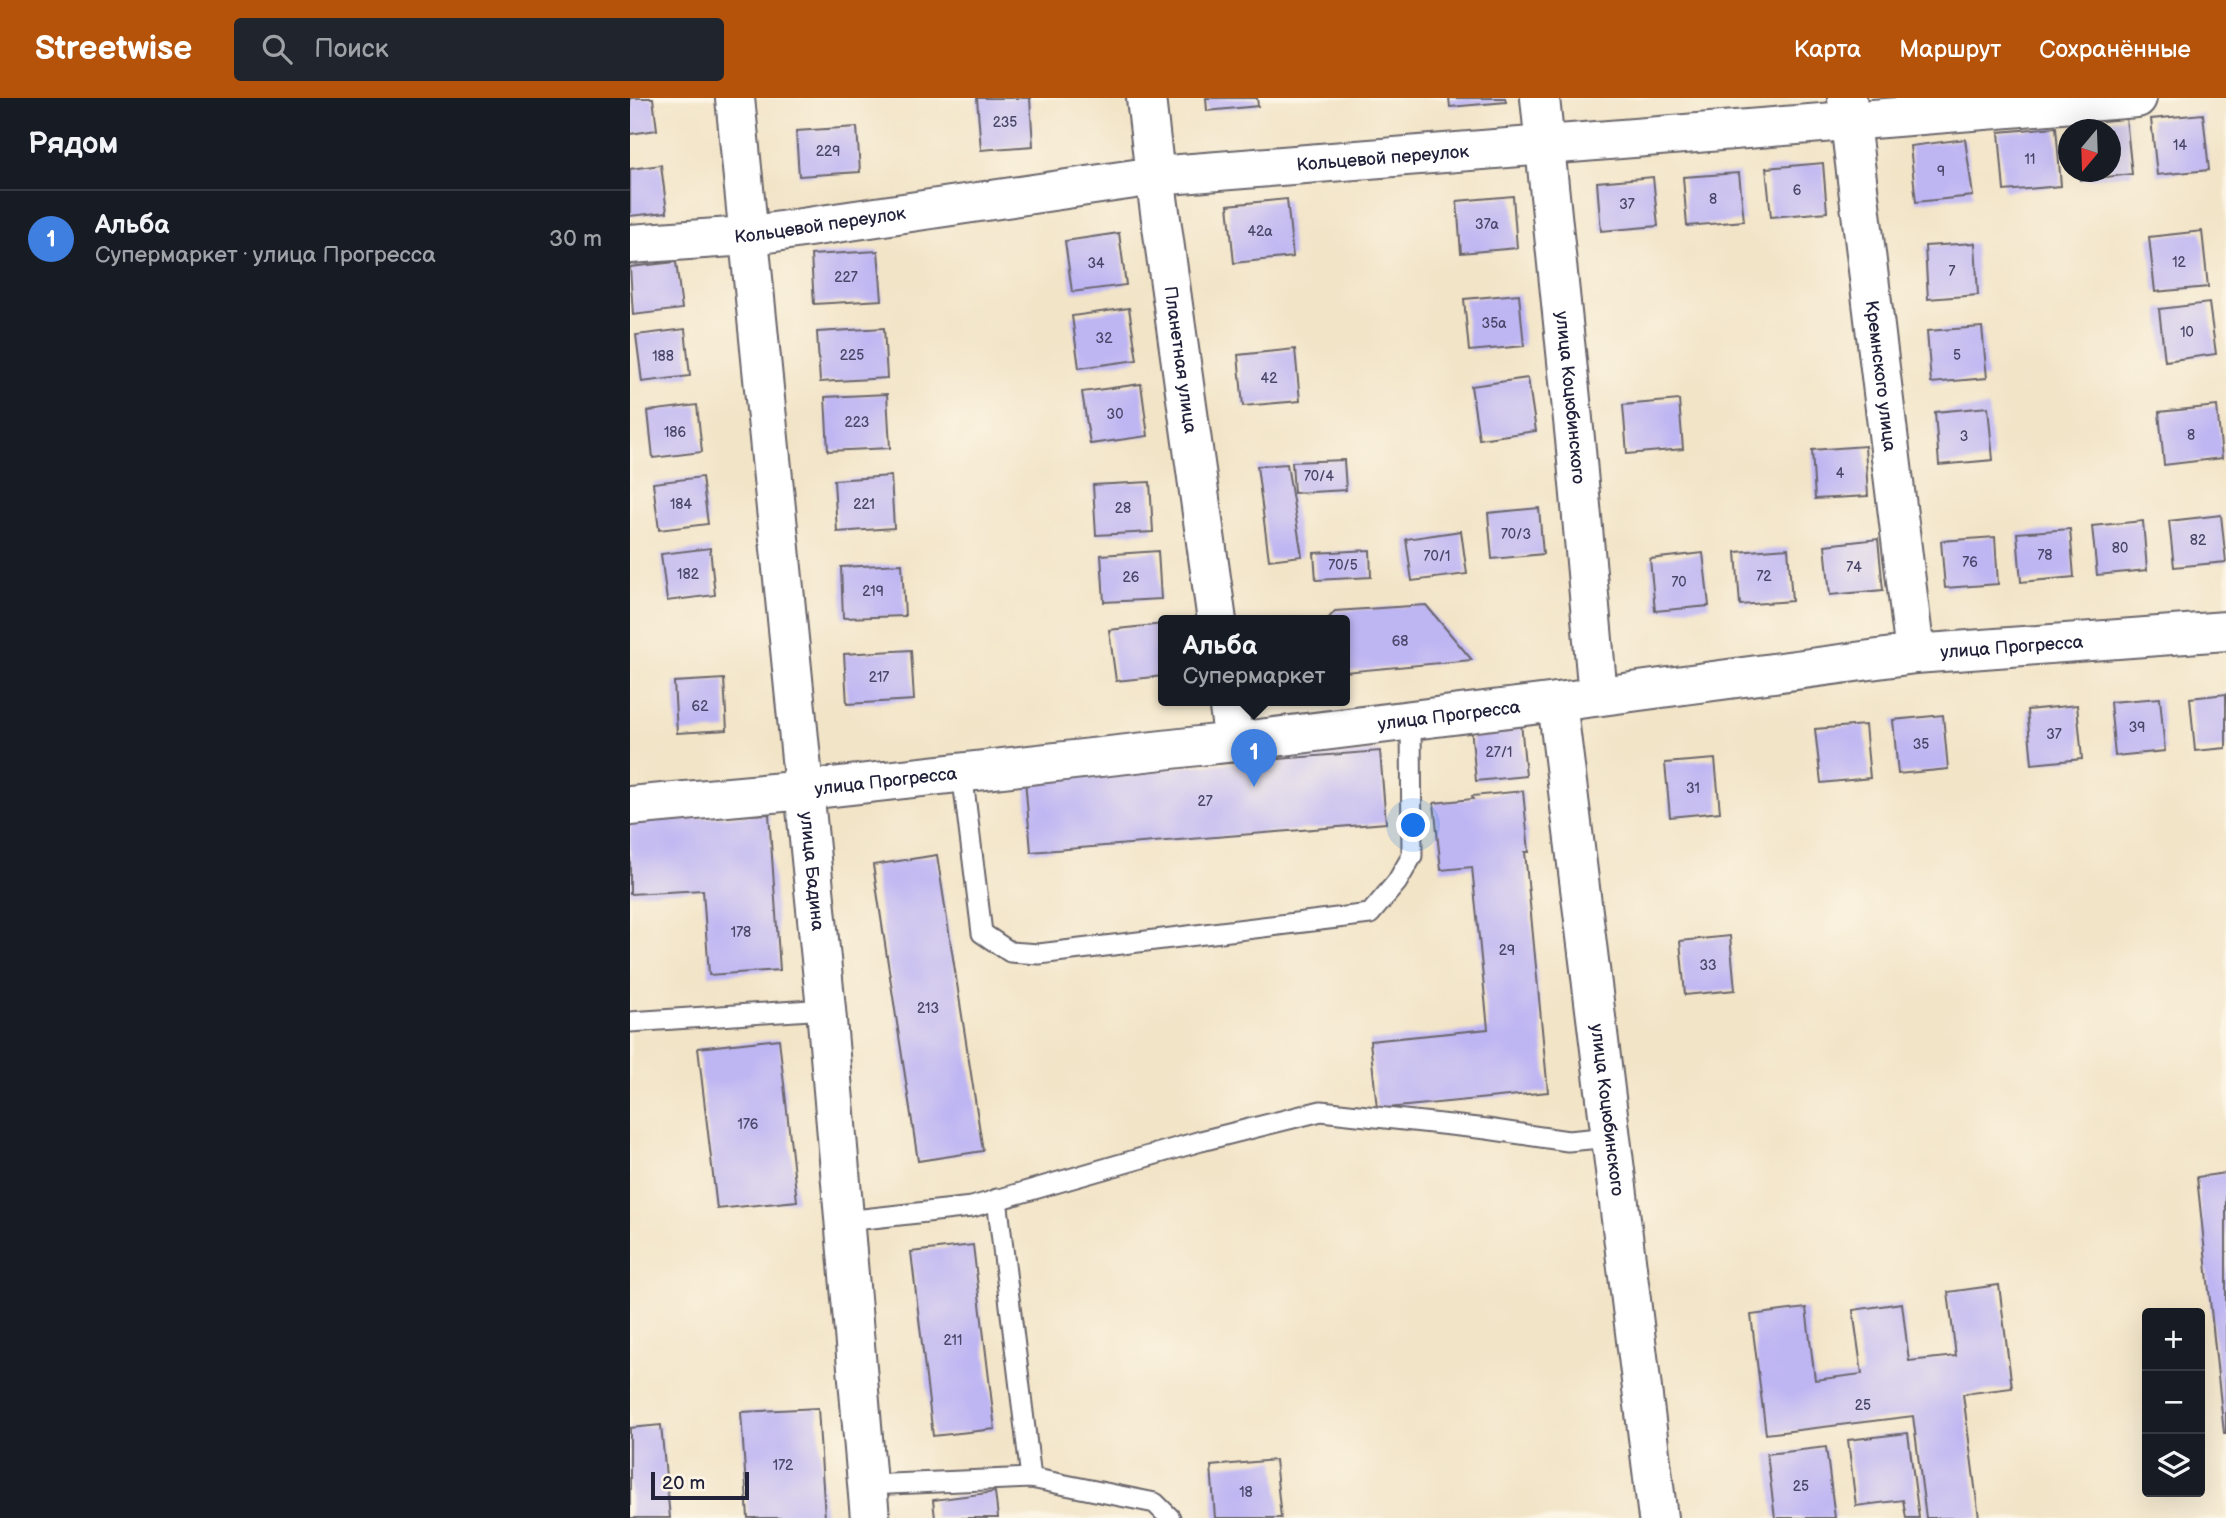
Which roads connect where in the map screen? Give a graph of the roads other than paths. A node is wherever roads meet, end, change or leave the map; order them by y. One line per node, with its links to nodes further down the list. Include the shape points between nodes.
1 (734, 98): 8 (street, улица Бадина)
2 (1146, 98): 7 (street, Планетная улица)
3 (1540, 98): 6 (street, улица Коцюбинского)
4 (2137, 98): 5 (street, Кольцевой переулок)
5 (1848, 109): 6 (street, Кольцевой переулок); 12 (street, Кремнского улица)
6 (1545, 147): 7 (street, Кольцевой переулок); 13 (street, улица Коцюбинского)
7 (1155, 176): 8 (street, Кольцевой переулок); 10 (street, Планетная улица)
8 (747, 236): 9 (street, Кольцевой переулок); 19 (street, улица Бадина)
9 (630, 244)
10 (1216, 615)
11 (2226, 631): 12 (street, улица Прогресса)
12 (1915, 654): 13 (street, улица Прогресса)
13 (1598, 696): 14 (street, улица Прогресса)
14 (1557, 702): 16 (street, улица Прогресса); 23 (street, улица Коцюбинского)
15 (1229, 706): 17 (street)
16 (1411, 720): 17 (street, улица Прогресса); 18 (lane, via 1412,856 1370,914 1053,953 1010,952 982,933)
17 (1234, 742): 18 (street, улица Прогресса)
18 (962, 772): 19 (street, улица Прогресса)
19 (805, 790): 20 (street, улица Прогресса); 21 (street, улица Бадина)
20 (630, 806)
21 (827, 1009): 22 (lane); 25 (street, улица Бадина)
22 (630, 1022)
23 (1611, 1137): 24 (lane, via 1567,1141 1321,1111); 29 (street, улица Коцюбинского)
24 (997, 1199): 25 (lane, via 972,1207); 26 (lane)
25 (845, 1221): 27 (street, улица Бадина)
26 (1031, 1478): 27 (lane); 28 (lane, via 1155,1503)
27 (868, 1501)
28 (1170, 1518)
29 (1658, 1518)

